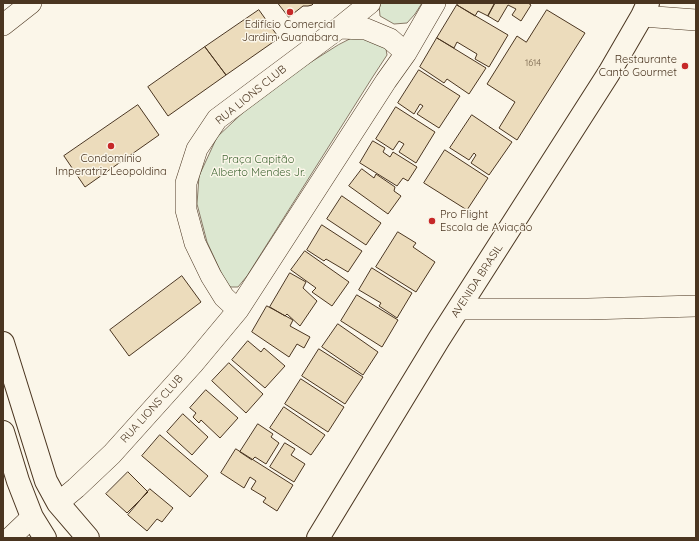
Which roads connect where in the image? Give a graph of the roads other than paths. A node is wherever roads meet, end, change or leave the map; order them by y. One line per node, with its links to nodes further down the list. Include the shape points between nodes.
1 (31, 3): 6 (street)
2 (370, 3): 7 (street, RUA LIONS CLUB)
3 (435, 3): 8 (street, RUA LIONS CLUB)
4 (645, 9): 5 (street); 10 (main road, AVENIDA BRASIL, via 597,93)
5 (696, 20)
6 (3, 25)
7 (339, 28): 8 (street, via 366,29 390,39); 11 (street, RUA LIONS CLUB, via 217,119 197,149 186,183 186,210 195,242 210,276 224,297)
8 (406, 53): 11 (street, RUA LIONS CLUB)
9 (696, 306): 10 (street)
10 (458, 309): 15 (main road, AVENIDA BRASIL)
11 (238, 310): 14 (street, RUA LIONS CLUB, via 112,454)
12 (3, 343): 14 (main road, via 46,480)
13 (3, 432): 16 (main road, via 18,481)
14 (58, 503): 18 (main road)
15 (333, 512): 19 (main road, AVENIDA BRASIL); 20 (main road)
16 (40, 531): 17 (street)
17 (10, 538)
18 (88, 538)
19 (318, 538)
20 (325, 538)

